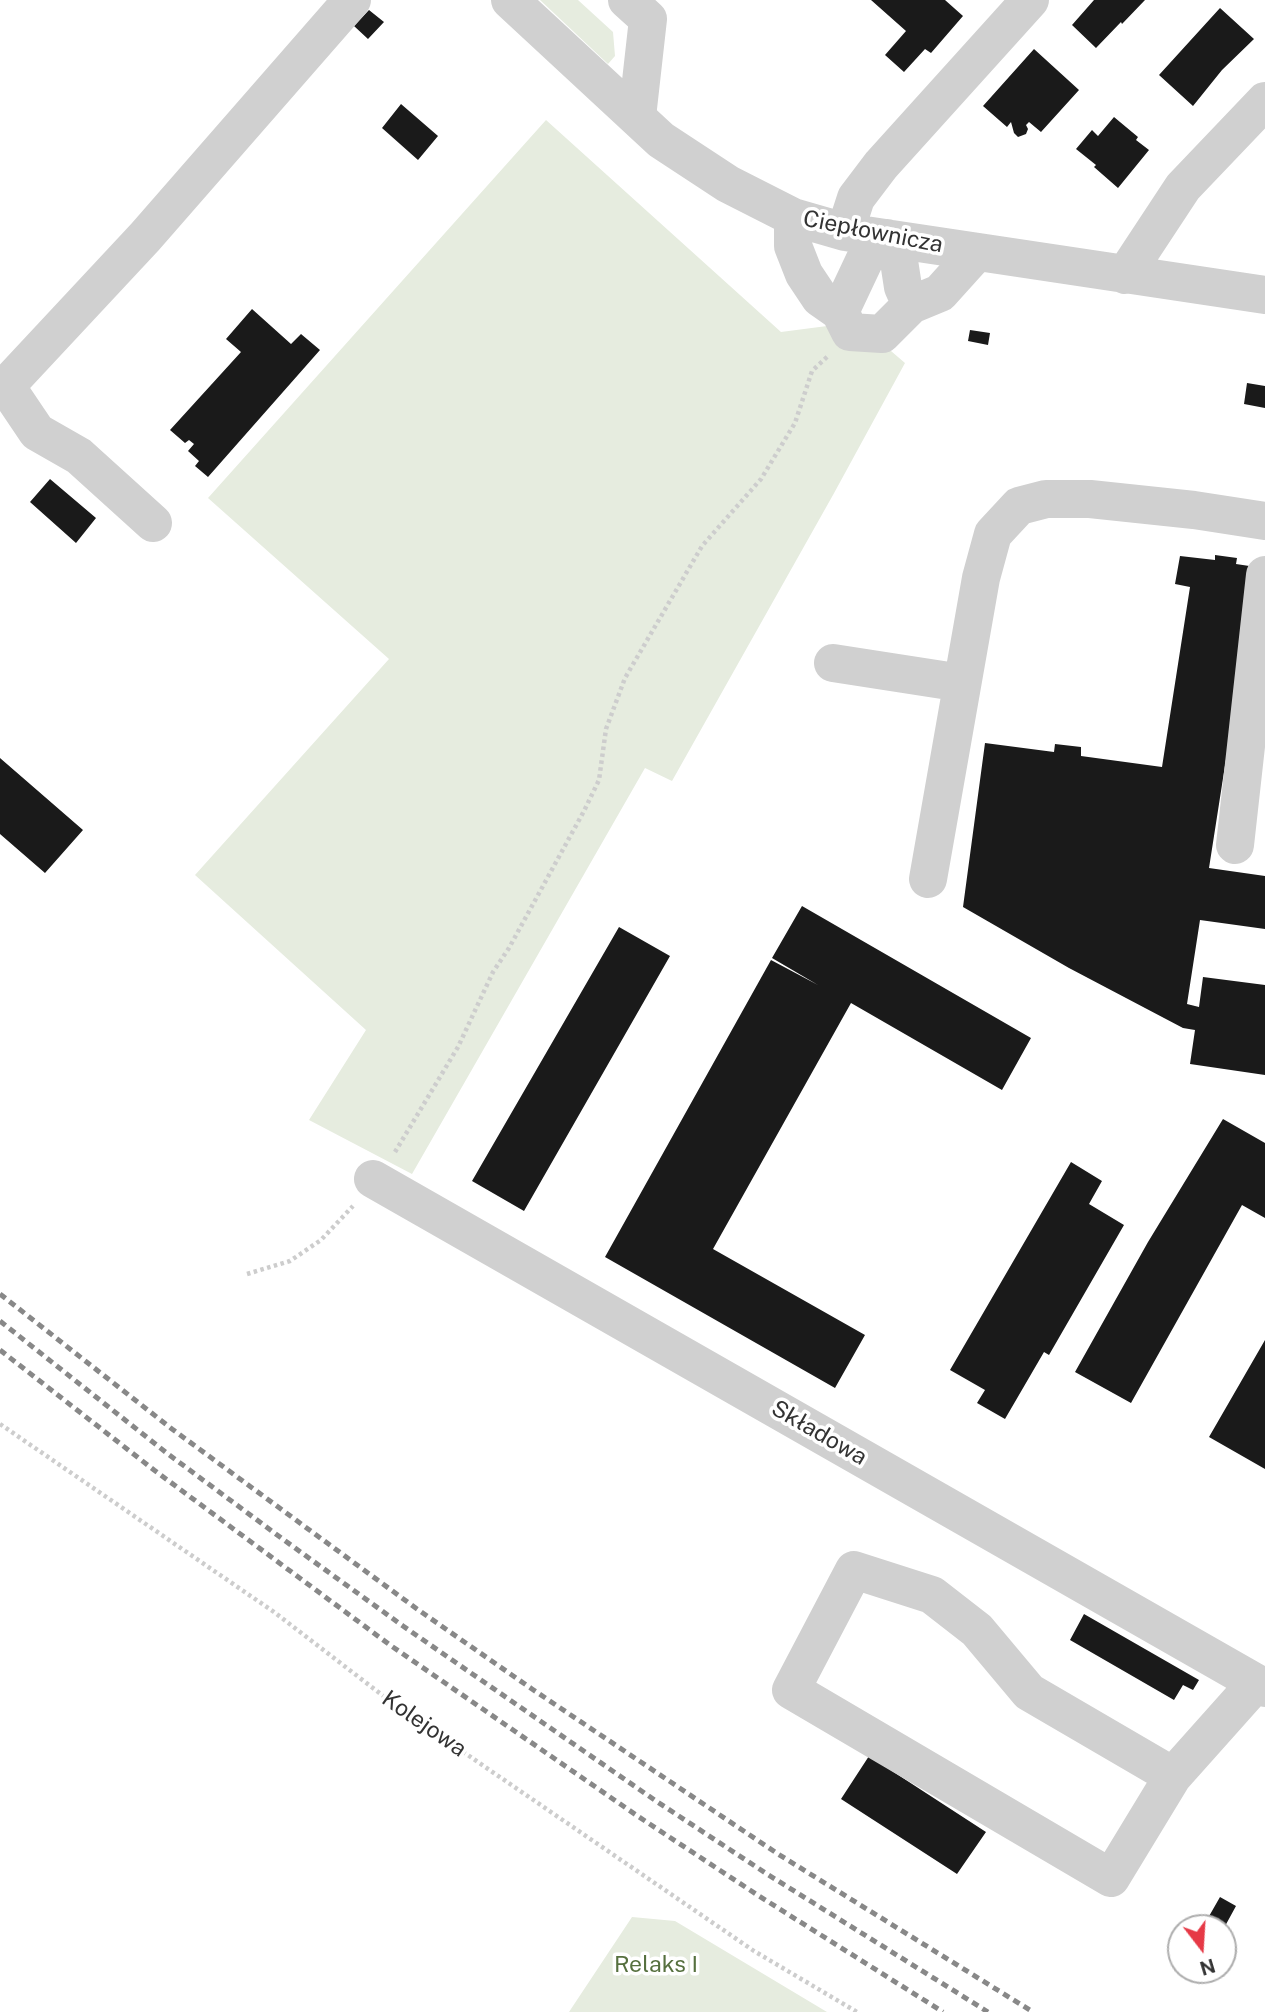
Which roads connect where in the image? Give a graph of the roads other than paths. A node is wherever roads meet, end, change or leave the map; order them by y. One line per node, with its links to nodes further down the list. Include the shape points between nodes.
1 (352, 0): 16 (street, via 145,237 6,386 37,432 79,456)
2 (510, 0): 6 (street, Ciepłownicza)
3 (627, 0): 6 (street, via 648,19)
4 (1030, 0): 8 (street, via 881,165 856,198)
5 (1265, 101): 11 (street, via 1183,187)
6 (637, 117): 7 (street, Ciepłownicza, via 662,140 728,184)
7 (793, 217): 8 (street, Ciepłownicza); 14 (street, via 793,246 804,274)
8 (845, 232): 9 (street, Ciepłownicza)
9 (887, 238): 10 (street, Ciepłownicza); 13 (street, via 899,261 902,287); 14 (street, via 865,259)
10 (977, 252): 11 (street, Ciepłownicza); 13 (street, via 940,293)
11 (1125, 275): 12 (street, Ciepłownicza)
12 (1265, 295)
13 (911, 305): 14 (street, via 882,334)
14 (845, 322)
15 (1265, 521): 19 (street, via 1090,499 1046,499 1019,506 993,534)
16 (153, 523)
17 (1265, 575): 20 (street)
18 (832, 663): 19 (street)
19 (962, 683): 21 (street)
20 (1235, 845)
21 (928, 879)
22 (373, 1179): 23 (street, Składowa)
23 (1261, 1685): 24 (street)
24 (1173, 1776): 24 (street, via 1111,1878 791,1690 853,1570 932,1595 977,1630 1029,1692)

